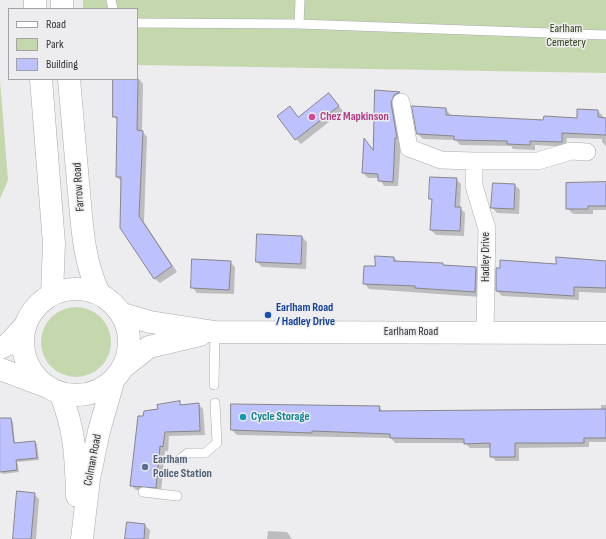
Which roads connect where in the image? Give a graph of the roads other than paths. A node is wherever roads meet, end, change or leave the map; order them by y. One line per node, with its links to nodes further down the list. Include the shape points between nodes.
1 (300, 0): 3 (lane)
2 (138, 24): 3 (lane)
3 (299, 24): 4 (lane)
4 (606, 35)
5 (41, 80): 11 (main road, via 54,244)
6 (69, 80): 10 (main road, Farrow Road, via 86,258 92,280)
7 (401, 102): 9 (street, via 409,148 441,160)
8 (587, 152): 9 (street, via 571,151 538,161)
9 (474, 161): 15 (street, Hadley Drive, via 474,186 487,229)
10 (99, 293): 11 (main road, Colman Road, via 83,288 67,289); 12 (main road, Colman Road, via 112,301)
11 (52, 294): 13 (main road, Colman Road, via 45,297 32,311)
12 (123, 314): 14 (main road, Earlham Road, via 150,322); 19 (main road, Colman Road, via 128,346)
13 (24, 327): 17 (main road, via 7,345); 21 (main road, Colman Road, via 23,349 30,370)
14 (215, 332): 15 (main road, Earlham Road); 19 (main road, Earlham Road, via 149,347); 20 (lane)
15 (485, 332): 16 (main road, Earlham Road)
16 (606, 333)
17 (0, 348)
18 (0, 369): 21 (main road)
19 (119, 374): 21 (main road, via 97,392 79,396); 27 (main road, Colman Road, via 99,431 89,479)
20 (214, 385)
21 (53, 390): 26 (main road, Colman Road, via 69,414 72,428)
22 (215, 404): 23 (lane, via 217,443 206,453 188,453)
23 (179, 460)
24 (143, 492): 25 (lane)
25 (177, 496)
26 (78, 539)
27 (82, 539)

